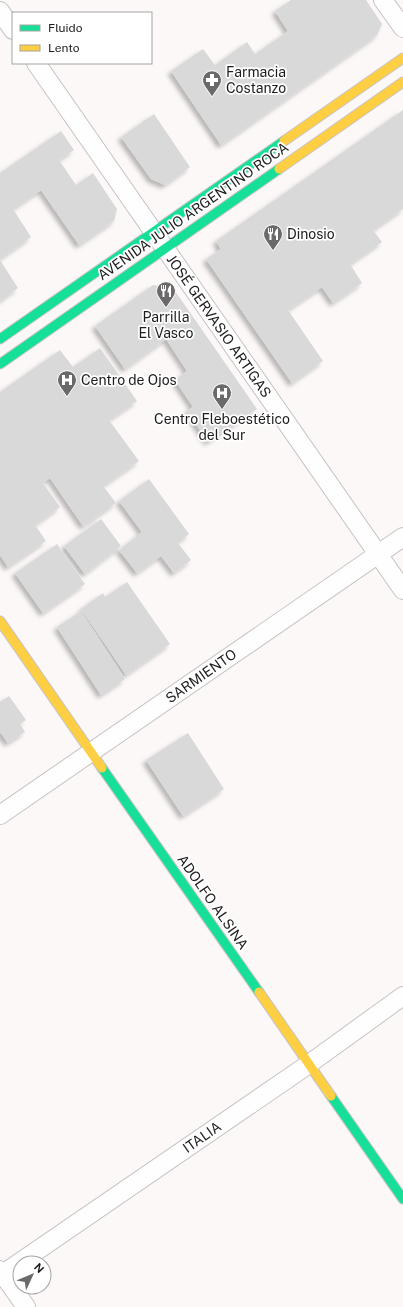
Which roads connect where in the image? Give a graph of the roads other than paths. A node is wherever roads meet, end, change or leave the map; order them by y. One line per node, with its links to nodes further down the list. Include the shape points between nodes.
1 (383, 0): 3 (street)
2 (0, 11): 4 (street)
3 (403, 28)
4 (12, 29)
5 (403, 58): 8 (main road, AVENIDA JULIO ARGENTINO ROCA)
6 (37, 64): 8 (street, JOSÉ GERVASIO ARTIGAS)
7 (403, 82): 9 (main road, AVENIDA JULIO ARGENTINO ROCA)
8 (154, 232): 9 (street, JOSÉ GERVASIO ARTIGAS); 10 (main road, AVENIDA JULIO ARGENTINO ROCA)
9 (165, 248): 11 (main road, AVENIDA JULIO ARGENTINO ROCA); 13 (street, JOSÉ GERVASIO ARTIGAS)
10 (0, 339)
11 (0, 364)
12 (403, 537): 13 (street, SARMIENTO)
13 (378, 554): 14 (street, JOSÉ GERVASIO ARTIGAS); 16 (street, SARMIENTO)
14 (403, 590)
15 (0, 621): 16 (main road, ADOLFO ALSINA)
16 (92, 752): 17 (street, SARMIENTO); 19 (main road, ADOLFO ALSINA)
17 (0, 816)
18 (403, 996): 19 (street, ITALIA)
19 (309, 1064): 20 (main road, ADOLFO ALSINA); 21 (street, ITALIA)
20 (403, 1199)
21 (1, 1273): 22 (street)
22 (26, 1307)

